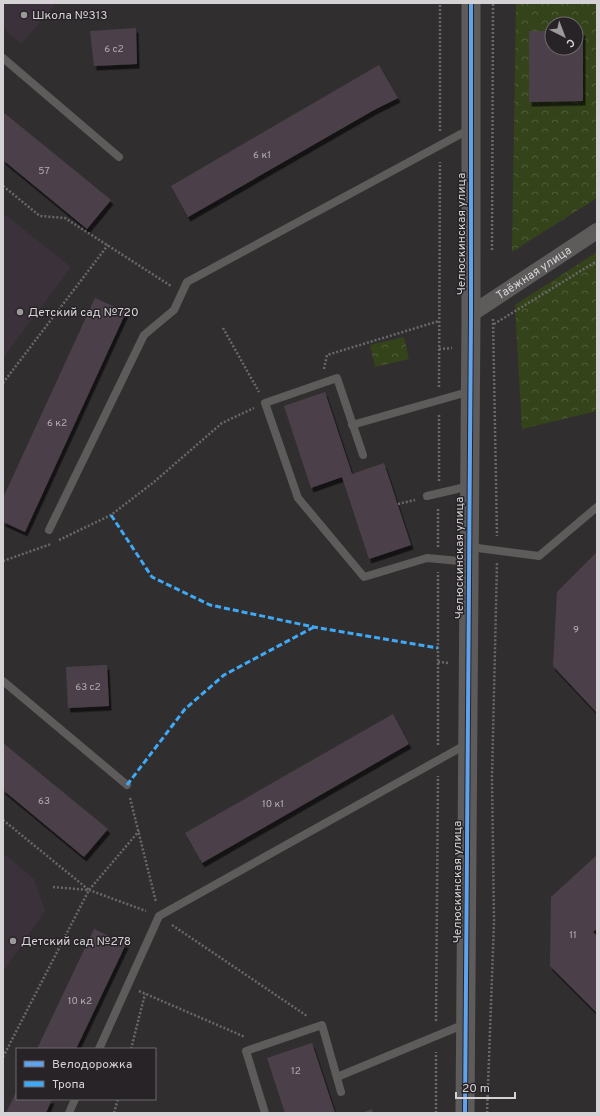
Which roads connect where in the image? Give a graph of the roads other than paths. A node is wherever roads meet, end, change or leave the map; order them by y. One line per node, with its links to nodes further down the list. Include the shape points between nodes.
1 (471, 3): 3 (street, Челюскинская улица)
2 (3, 58): 4 (lane)
3 (471, 128): 6 (street, Челюскинская улица); 13 (lane, via 187,282 174,310 144,335)
4 (119, 157)
5 (597, 231): 6 (street, Таёжная улица)
6 (471, 314): 7 (street, Челюскинская улица)
7 (470, 391): 8 (lane); 10 (street, Челюскинская улица)
8 (352, 425): 9 (lane); 14 (lane, via 337,378 265,403 298,498 364,577 427,558)
9 (362, 455)
10 (470, 486): 11 (lane); 14 (street, Челюскинская улица)
11 (427, 496)
12 (597, 507): 14 (lane, via 539,556 497,550)
13 (49, 530)
14 (470, 554): 16 (street, Челюскинская улица)
15 (3, 681): 17 (lane)
16 (468, 744): 18 (street, Челюскинская улица); 19 (lane, via 159,916)
17 (127, 785)
18 (466, 1024): 20 (lane); 25 (street, Челюскинская улица)
19 (99, 1048)
20 (337, 1077): 21 (lane); 24 (lane, via 322,1025 246,1051)
21 (341, 1092)
22 (75, 1100): 23 (lane)
23 (69, 1113)
24 (266, 1113)
25 (465, 1113)

